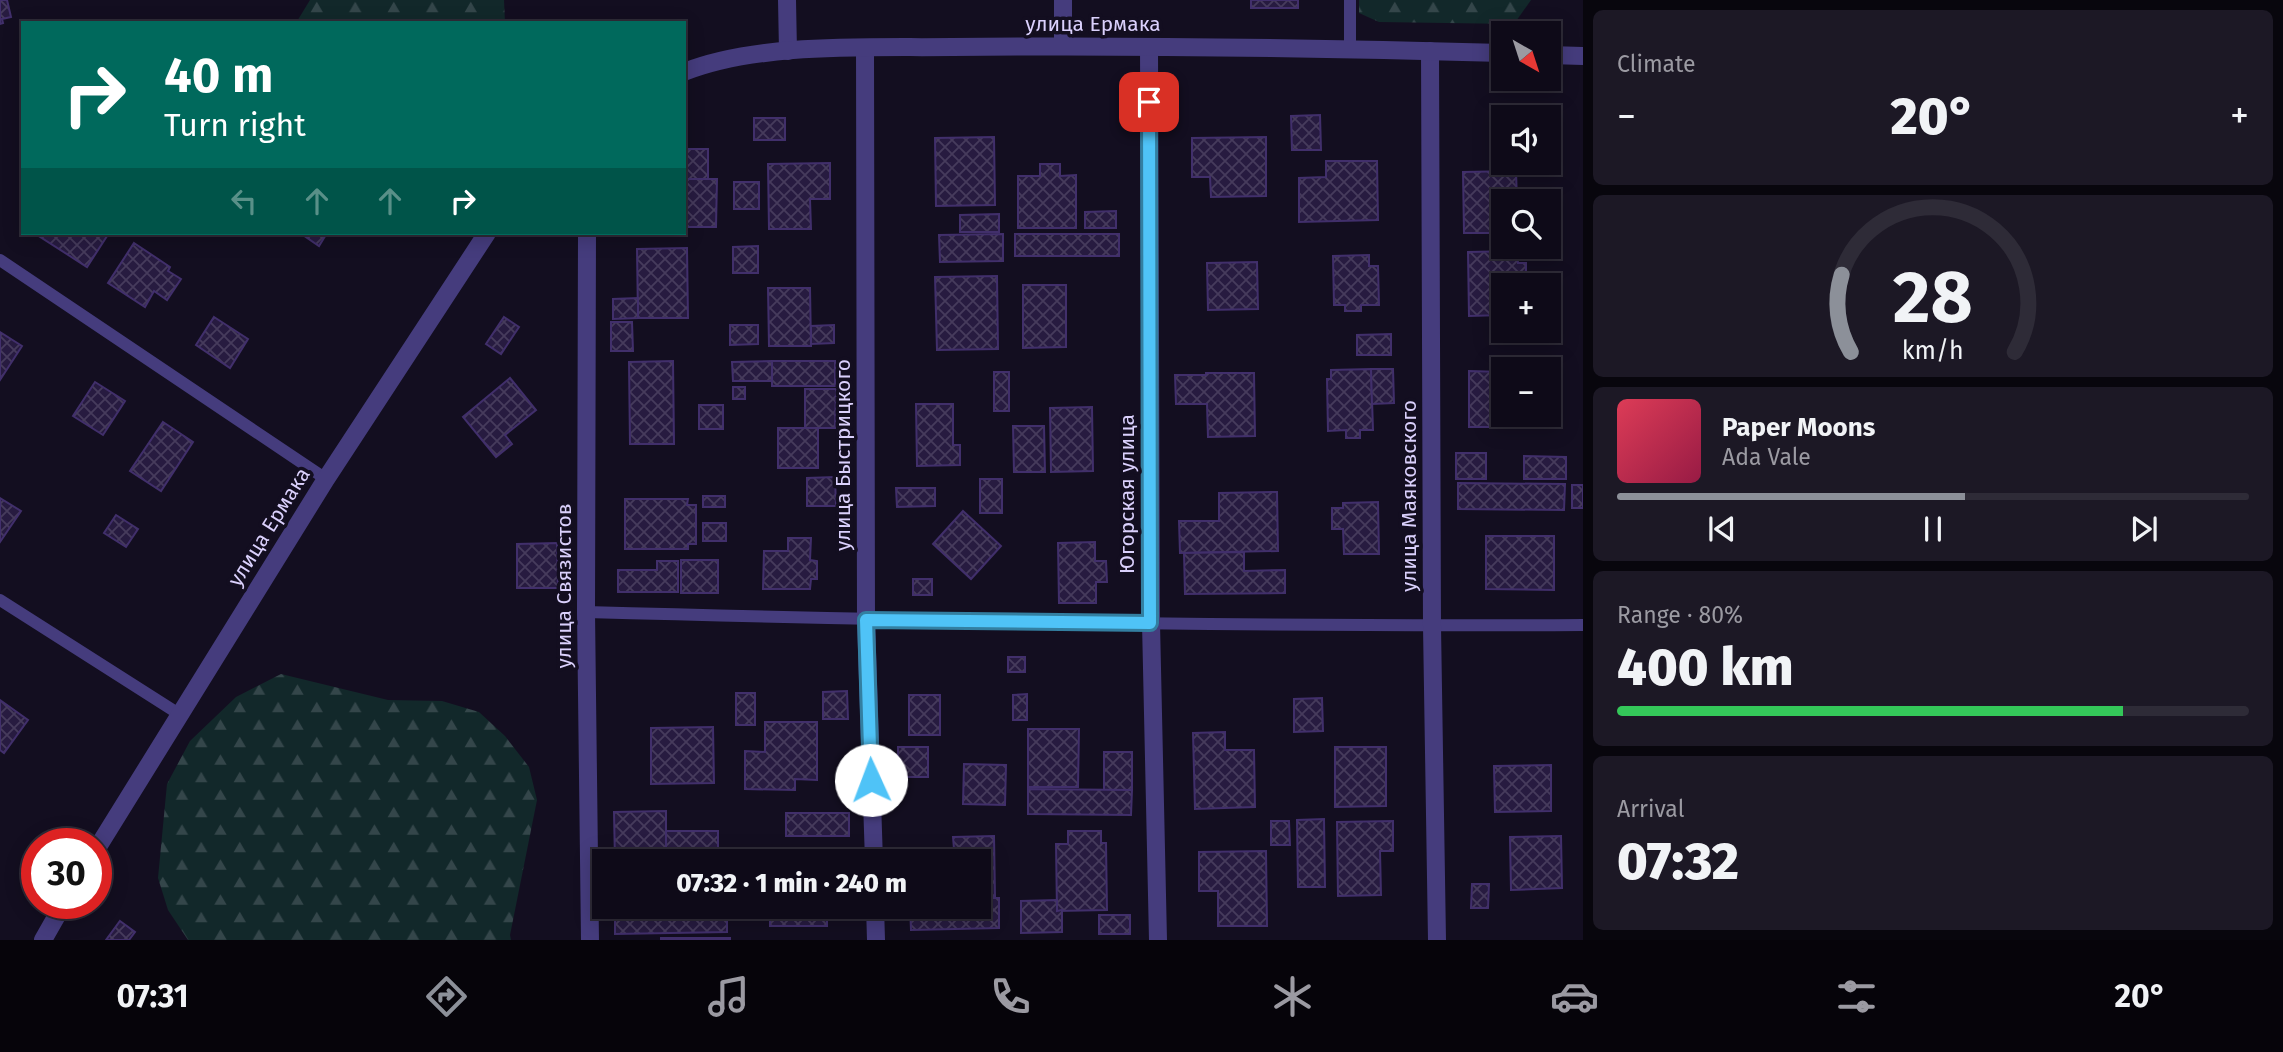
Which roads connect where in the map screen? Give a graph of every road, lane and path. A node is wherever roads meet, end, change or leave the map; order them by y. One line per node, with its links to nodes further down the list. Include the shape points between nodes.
1 (787, 0): 8 (street)
2 (1063, 0): 4 (street)
3 (1350, 0): 7 (lane)
4 (1063, 46): 5 (street, улица Ермака); 6 (street, улица Ермака)
5 (1149, 47): 7 (street, улица Ермака); 21 (street, Югорская улица)
6 (865, 48): 8 (street, улица Ермака); 20 (street, улица Быстрицкого)
7 (1350, 50): 9 (street, улица Ермака)
8 (788, 51): 13 (street, улица Ермака, via 737,57)
9 (1430, 51): 10 (street, улица Ермака); 23 (street, улица Маяковского)
10 (1491, 53)
11 (1561, 54): 12 (street)
12 (1583, 55)
13 (686, 71)
14 (486, 235): 17 (street, улица Ермака)
15 (587, 235): 19 (street, улица Связистов)
16 (0, 260): 17 (lane)
17 (326, 480): 24 (street, улица Ермака)
18 (0, 600): 24 (lane)
19 (586, 612): 20 (lane); 30 (street, улица Связистов)
20 (866, 620): 21 (lane); 26 (street, улица Быстрицкого)
21 (1150, 623): 23 (lane); 32 (street, Югорская улица)
22 (1583, 625): 23 (lane)
23 (1433, 626): 33 (street, улица Маяковского)
24 (178, 714): 25 (street, улица Ермака)
25 (109, 828)
26 (874, 849)
27 (55, 919): 29 (street)
28 (875, 919): 31 (street)
29 (43, 940)
30 (590, 940)
31 (876, 940)
32 (1158, 940)
33 (1437, 940)

